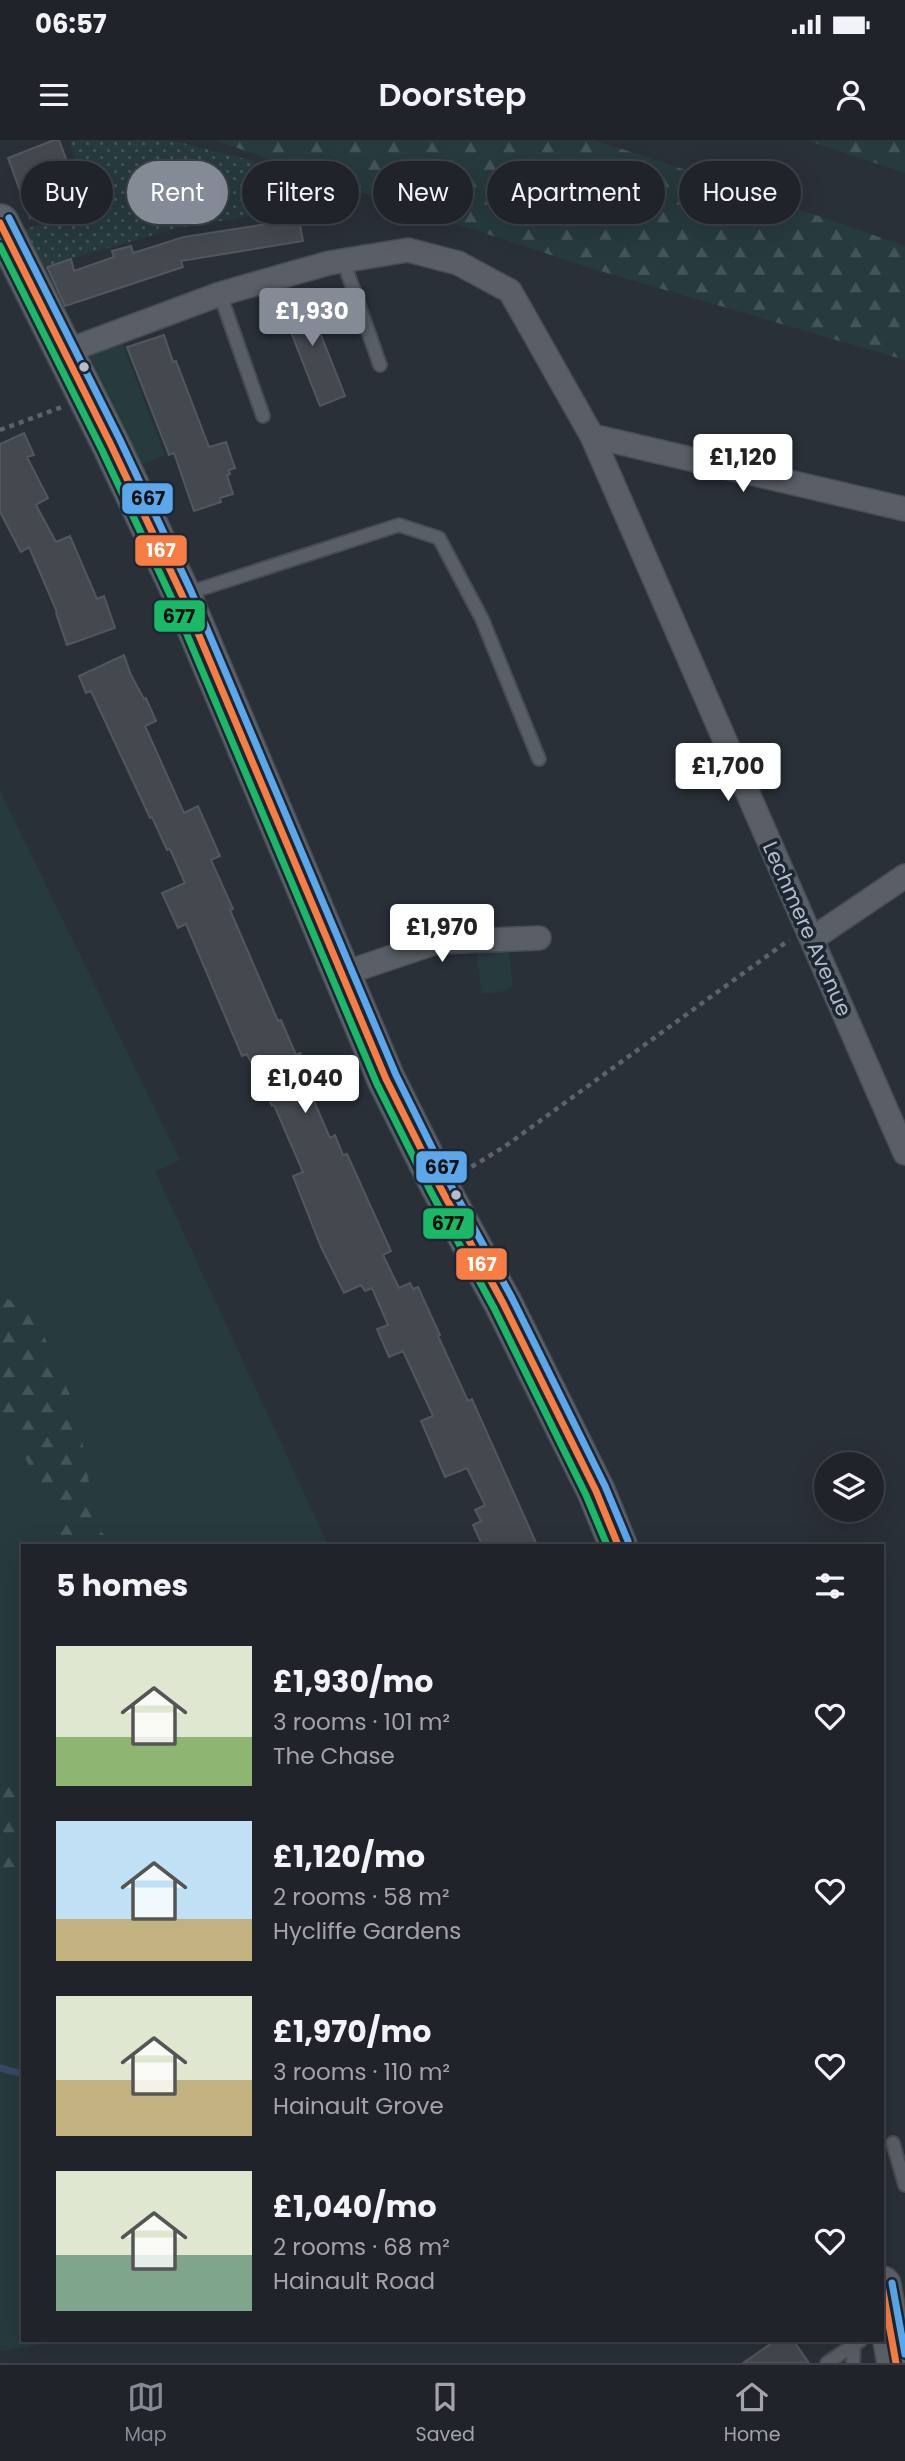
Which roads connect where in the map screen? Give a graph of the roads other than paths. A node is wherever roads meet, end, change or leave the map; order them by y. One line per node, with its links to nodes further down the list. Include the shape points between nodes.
1 (0, 223): 4 (main road)
2 (343, 260): 3 (street, Lechmere Avenue); 5 (lane); 7 (street, Lechmere Avenue, via 408,250 458,263 510,291)
3 (220, 294): 4 (street, Lechmere Avenue); 6 (lane)
4 (64, 352): 9 (main road)
5 (380, 365)
6 (263, 416)
7 (592, 436): 8 (street); 12 (street, Lechmere Avenue)
8 (905, 509)
9 (182, 595): 10 (lane, via 399,525 439,538 482,619); 14 (main road)
10 (539, 759)
11 (905, 876): 12 (street)
12 (809, 933): 15 (street, Lechmere Avenue)
13 (539, 938): 14 (street, via 437,942)
14 (342, 974): 16 (main road, via 386,1079 510,1316 597,1491)
15 (905, 1153)
16 (618, 1544)
17 (893, 2143): 18 (lane)
18 (905, 2185)
19 (884, 2328): 24 (main road)
20 (851, 2342): 22 (lane)
21 (865, 2342): 23 (lane)
22 (827, 2363)
23 (853, 2363)
24 (896, 2363)

